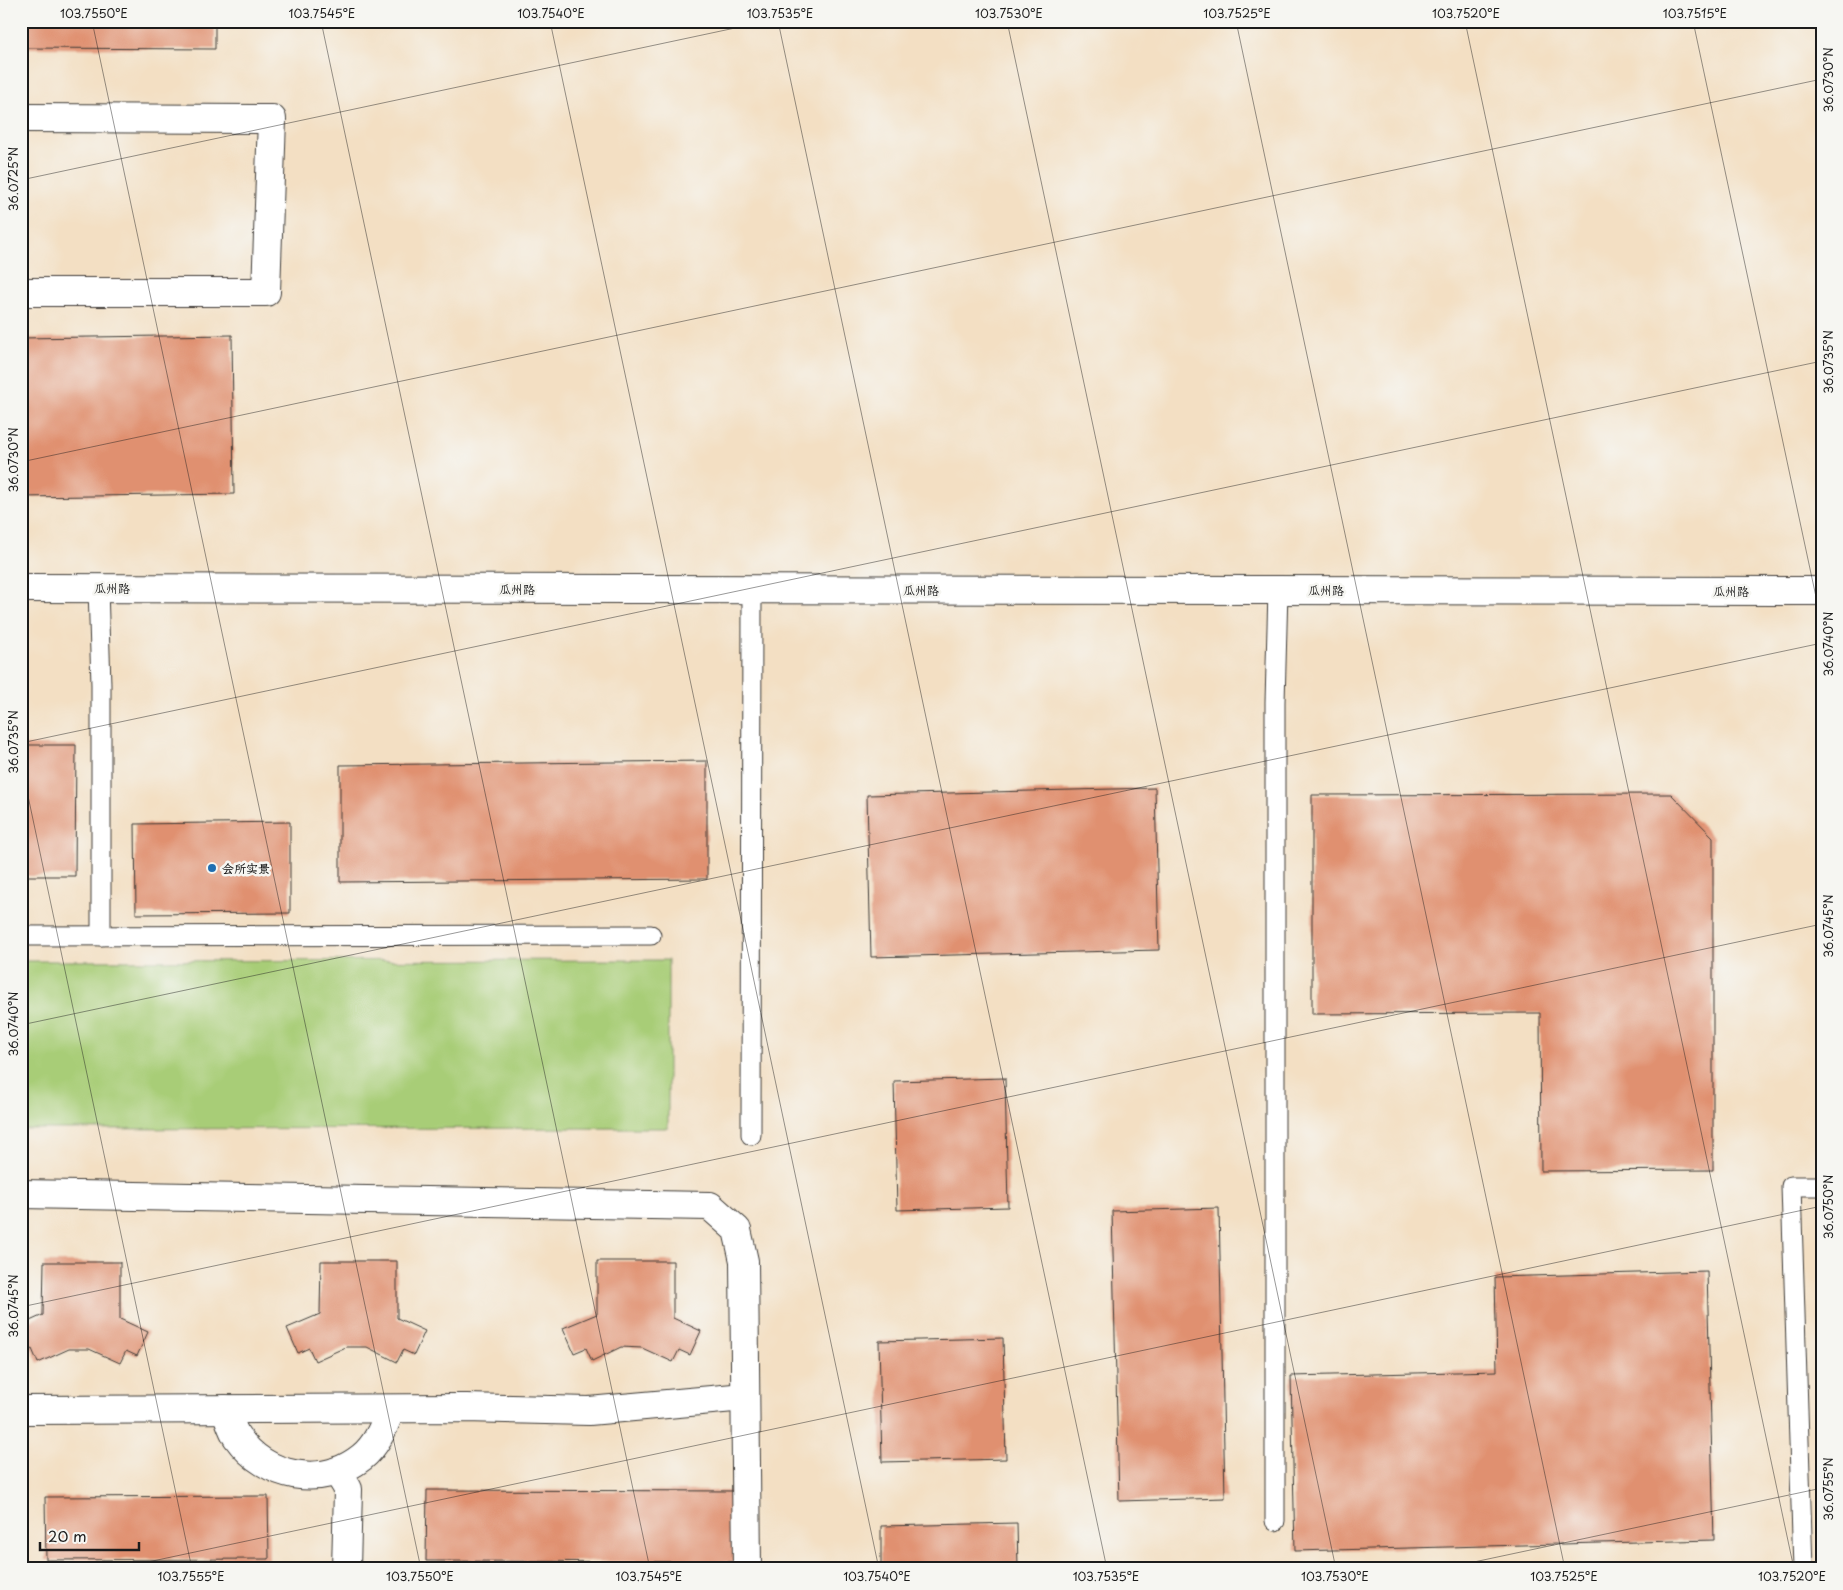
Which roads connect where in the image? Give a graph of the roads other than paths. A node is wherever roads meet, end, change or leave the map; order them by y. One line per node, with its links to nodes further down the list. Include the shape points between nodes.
1 (21, 118): 2 (street, via 272,119 266,292)
2 (21, 292)
3 (21, 588): 4 (street, 瓜州路)
4 (98, 588): 5 (street, 瓜州路); 10 (lane)
5 (752, 590): 6 (street, 瓜州路); 11 (lane)
6 (1278, 590): 7 (street, 瓜州路); 19 (lane, via 1275,702)
7 (1822, 591)
8 (651, 935): 10 (lane)
9 (21, 936): 10 (lane)
10 (101, 936)
11 (751, 1136)
12 (1822, 1186): 22 (lane, via 1791,1186)
13 (21, 1194): 14 (street, via 710,1206 737,1230 744,1260)
14 (745, 1397): 16 (street, via 589,1410); 21 (street)
15 (225, 1409): 16 (street); 17 (street); 18 (street, via 236,1436 255,1457 280,1472 308,1476)
16 (391, 1409): 18 (street, via 381,1435 362,1457)
17 (21, 1410)
18 (337, 1472): 20 (street, via 348,1489)
19 (1275, 1521)
20 (346, 1569)
21 (747, 1569)
22 (1803, 1569)

